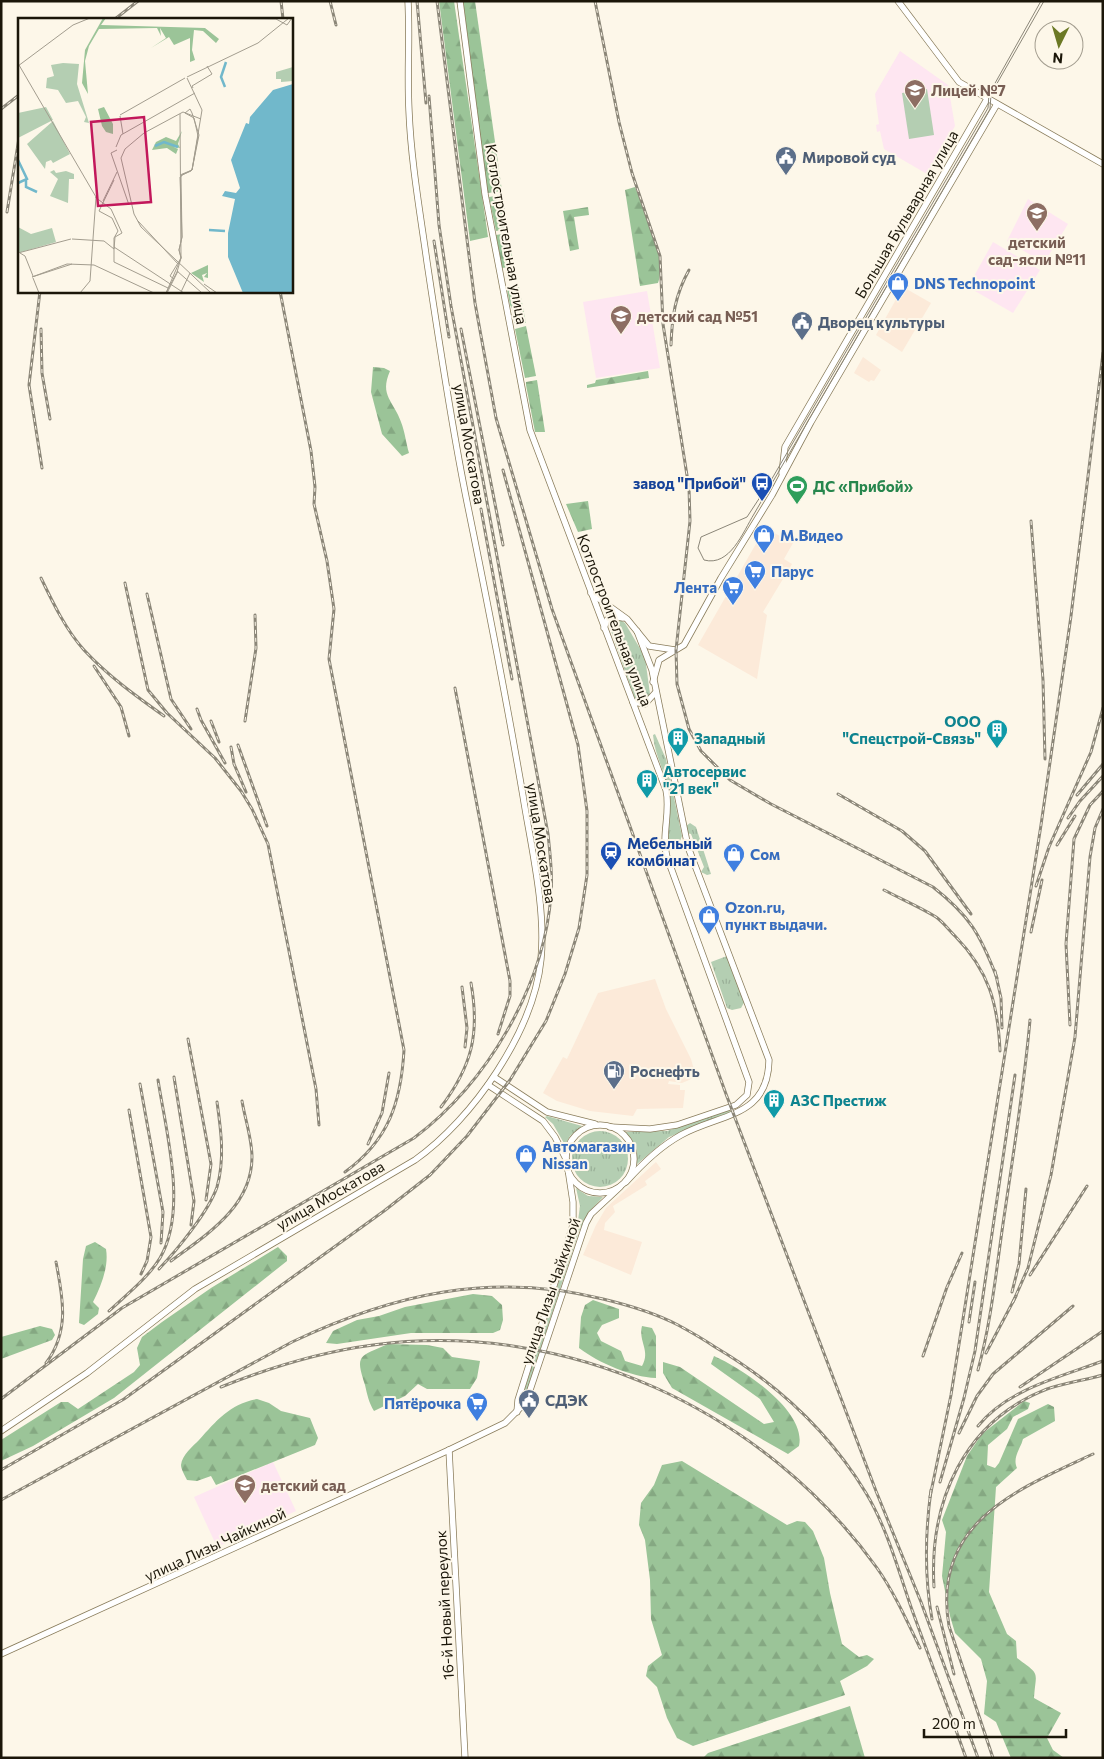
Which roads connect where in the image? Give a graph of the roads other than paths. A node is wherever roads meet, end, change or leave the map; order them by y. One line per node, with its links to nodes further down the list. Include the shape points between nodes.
1 (408, 1): 16 (main road, улица Москатова, via 408,111 429,277 453,426 506,697 540,913 541,961 535,987 519,1030)
2 (460, 1): 8 (main road, Котлостроительная улица, via 486,194 530,430)
3 (898, 1): 4 (main road, via 955,78)
4 (987, 99): 5 (main road); 7 (main road, Большая Бульварная улица, via 785,447)
5 (996, 104): 6 (main road); 7 (main road, Большая Бульварная улица)
6 (1103, 164)
7 (782, 476): 12 (main road, Большая Бульварная улица, via 684,645)
8 (591, 592): 9 (main road); 10 (main road, Котлостроительная улица)
9 (627, 619): 10 (main road, via 613,616); 11 (main road)
10 (604, 628): 15 (main road, Котлостроительная улица)
11 (636, 631): 12 (main road, via 649,646); 13 (main road, Котлостроительная улица)
12 (676, 650): 13 (main road, via 659,660)
13 (654, 682): 14 (main road, Котлостроительная улица)
14 (655, 693): 15 (main road, via 645,704); 22 (main road, Котлостроительная улица, via 685,836 769,1060 769,1073 761,1094 750,1105 671,1141)
15 (633, 702): 19 (main road, Котлостроительная улица, via 666,790 669,804 667,857 747,1073 749,1089 736,1105 677,1125 650,1129)
16 (494, 1077): 17 (main road, улица Москатова); 18 (main road, via 547,1112)
17 (488, 1085): 20 (main road, via 543,1120); 25 (main road, улица Москатова, via 452,1129 426,1152 195,1289 87,1373)
18 (599, 1125): 19 (main road); 20 (main road, via 579,1133 570,1144)
19 (610, 1127): 22 (main road, via 626,1137 634,1155 631,1174)
20 (566, 1159): 21 (main road)
21 (568, 1169): 23 (main road, via 577,1184 594,1193); 24 (main road, улица Лизы Чайкиной, via 573,1225)
22 (626, 1182): 23 (main road)
23 (620, 1187): 24 (main road, улица Лизы Чайкиной, via 592,1214 583,1228 526,1402)
24 (517, 1412): 26 (main road, улица Лизы Чайкиной, via 505,1423)
25 (1, 1431)
26 (449, 1450): 27 (main road, улица Лизы Чайкиной); 28 (main road, 16-й Новый переулок)
27 (1, 1654)
28 (465, 1758)

